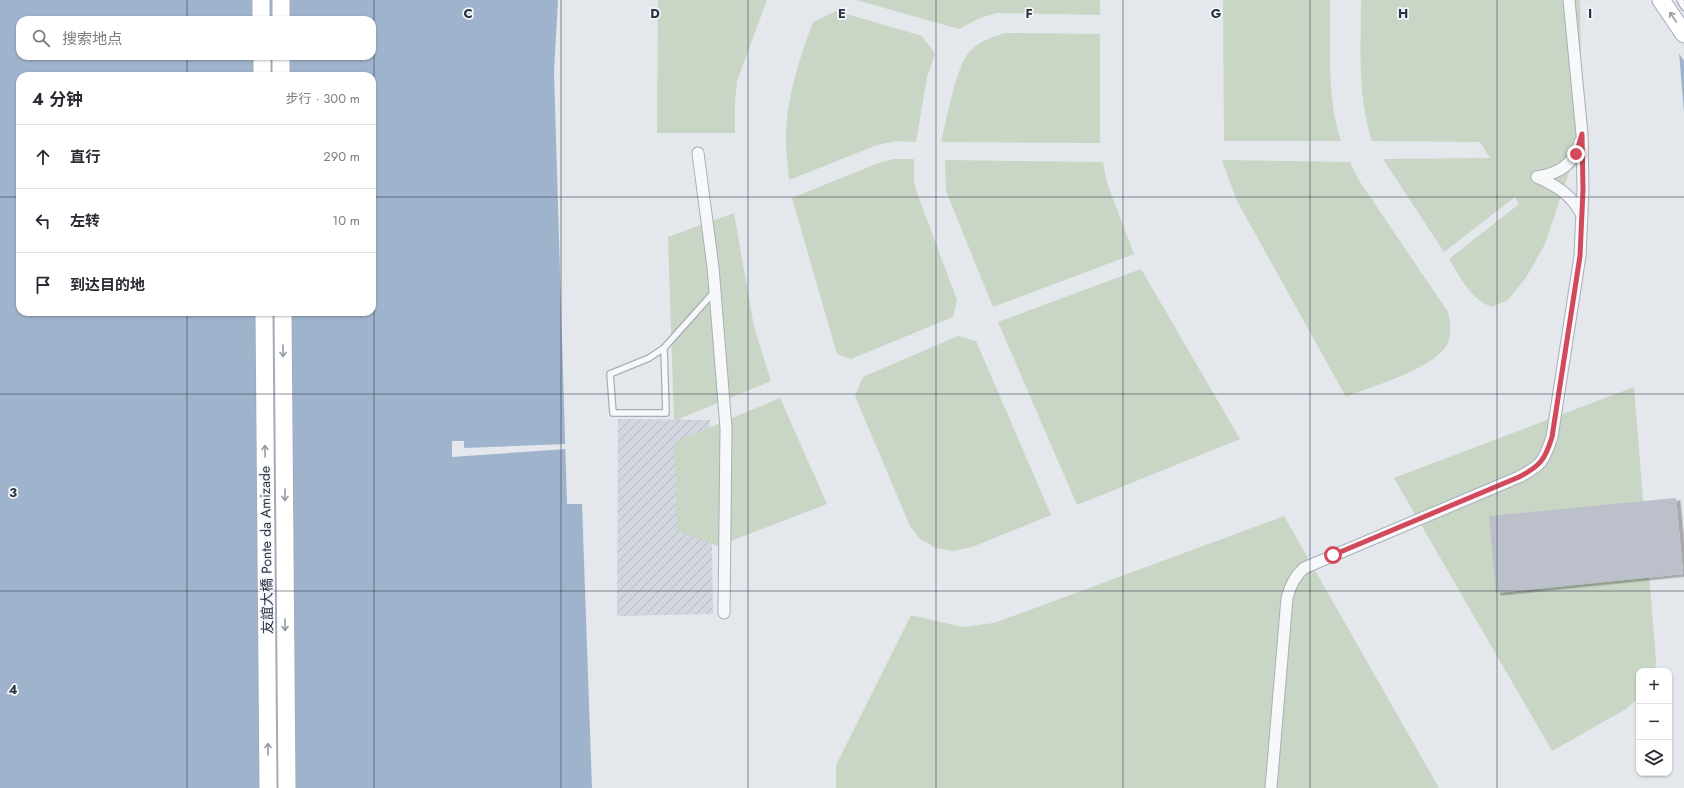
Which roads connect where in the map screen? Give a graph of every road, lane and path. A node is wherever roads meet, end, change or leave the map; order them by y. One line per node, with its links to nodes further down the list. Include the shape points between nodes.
1 (261, 0): 7 (main road)
2 (281, 0): 8 (main road)
3 (1569, 0): 14 (street)
4 (1661, 0): 9 (main road, one-way to 4)
5 (1680, 0): 6 (lane)
6 (1684, 7)
7 (261, 16)
8 (281, 16)
9 (1684, 34)
10 (262, 60): 12 (main road)
11 (281, 60): 13 (main road)
12 (262, 72)
13 (281, 72)
14 (1582, 134): 16 (street); 16 (street, via 1576,154 1567,165 1550,175 1537,177 1557,186 1568,195)
15 (698, 153): 17 (street)
16 (1582, 215): 24 (street, via 1580,256 1572,313 1552,437 1546,455 1537,468 1519,477 1304,568 1297,574 1287,598)
17 (715, 291): 20 (lane); 21 (street, via 726,428)
18 (264, 316): 22 (main road, 友誼大橋 Ponte da Amizade, one-way to 18)
19 (283, 316): 23 (main road, 友誼大橋 Ponte da Amizade, one-way to 23)
20 (664, 348): 20 (lane, via 666,413 613,413 610,374 649,358)
21 (724, 613)
22 (268, 788)
23 (287, 788)
24 (1271, 788)

